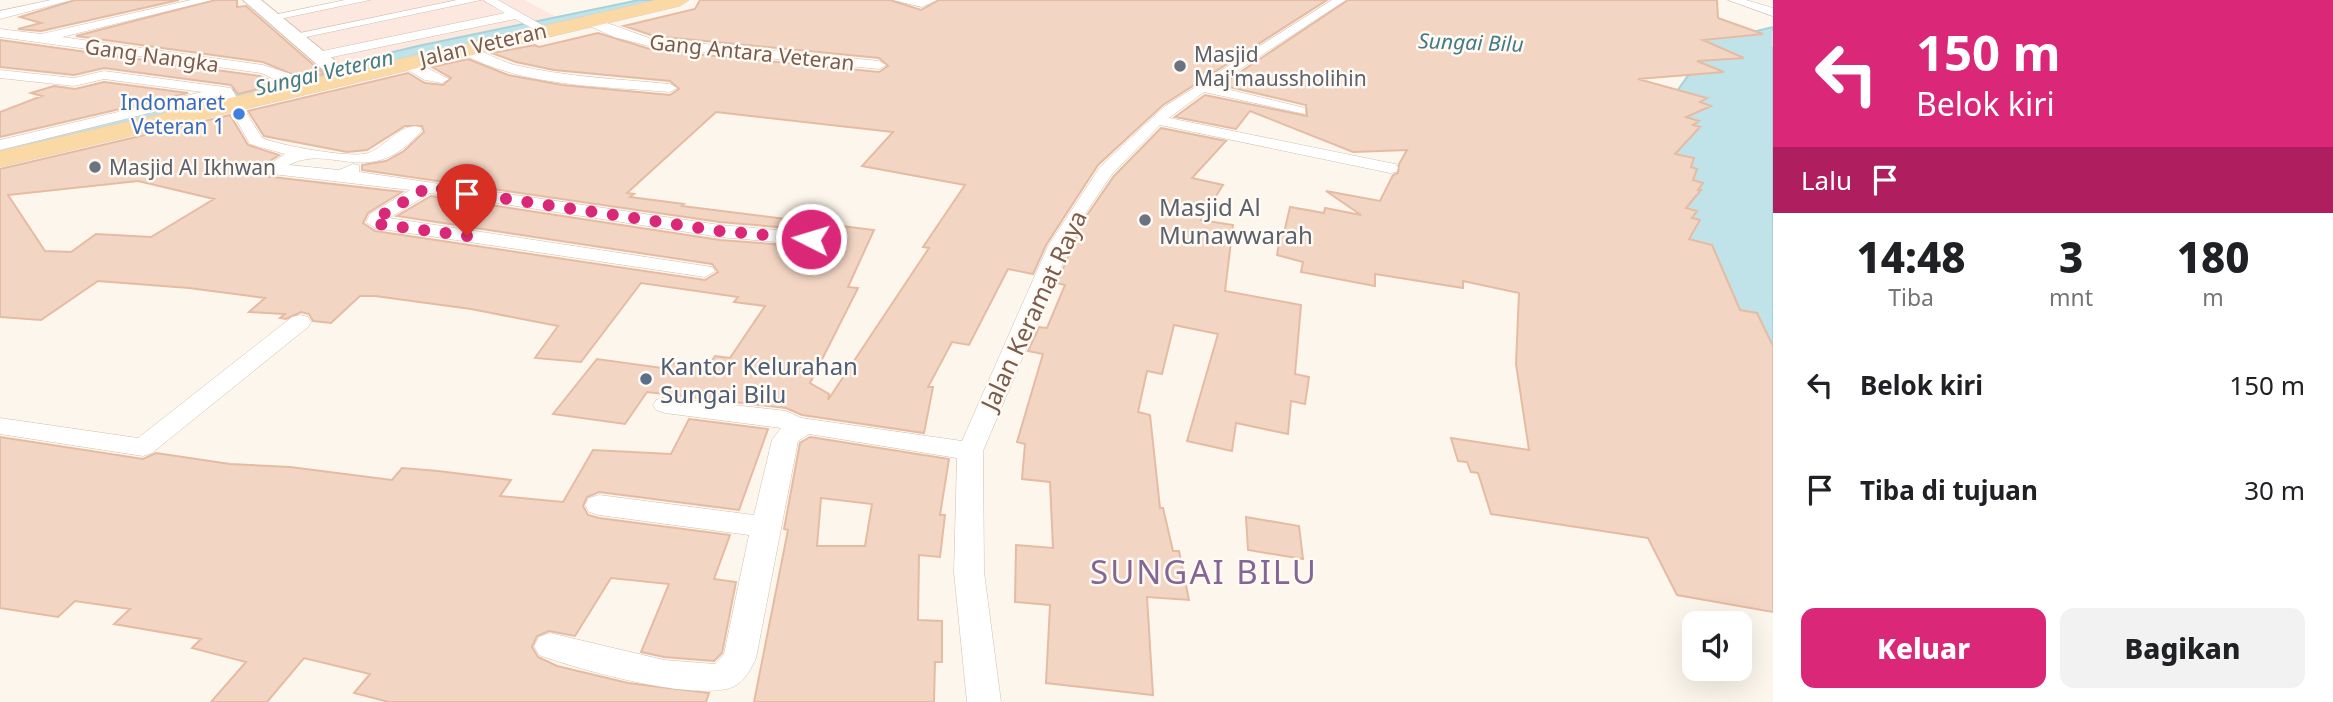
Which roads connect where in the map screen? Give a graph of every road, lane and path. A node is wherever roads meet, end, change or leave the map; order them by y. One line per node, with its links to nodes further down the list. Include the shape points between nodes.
1 (66, 0): 19 (street)
2 (206, 0): 32 (street)
3 (251, 0): 21 (street)
4 (363, 0): 14 (street)
5 (388, 0): 17 (street)
6 (475, 0): 12 (street)
7 (680, 0): 22 (main road, Jalan Veteran)
8 (899, 0): 9 (street, via 922,4)
9 (931, 0)
10 (1340, 0): 43 (street, Jalan Keramat Raya)
11 (1734, 0): 16 (street)
12 (445, 3): 17 (street); 18 (street)
13 (494, 3): 18 (street); 20 (street)
14 (341, 4): 15 (street); 23 (street)
15 (303, 11): 21 (street); 27 (street)
16 (1773, 12)
17 (407, 13): 23 (street); 24 (street)
18 (468, 13): 24 (street); 25 (street)
19 (0, 15)
20 (515, 15): 25 (street); 26 (street)
21 (270, 17): 37 (street)
22 (587, 20): 26 (main road, Jalan Veteran); 39 (street, Gang Antara Veteran, via 653,43)
23 (364, 22): 27 (street); 29 (street)
24 (420, 22): 29 (street); 30 (street)
25 (483, 22): 28 (street); 30 (street)
26 (539, 26): 35 (main road, Jalan Veteran)
27 (324, 29): 33 (street); 37 (street)
28 (496, 29)
29 (378, 31): 33 (street); 34 (street)
30 (434, 32): 34 (street)
31 (0, 33): 32 (street, Gang Nangka)
32 (41, 38): 42 (street, Gang Nangka, via 263,69)
33 (336, 39): 36 (street); 37 (street)
34 (391, 41): 36 (street)
35 (464, 49): 38 (main road, Jalan Veteran); 44 (street, via 509,68)
36 (349, 50): 37 (street)
37 (321, 59): 38 (main road, Jalan Veteran); 42 (main road, Jalan Veteran)
38 (404, 62): 41 (street)
39 (879, 65)
40 (0, 74): 45 (street, via 74,82 104,75)
41 (442, 79)
42 (294, 82): 45 (main road, Jalan Veteran)
43 (1202, 87): 46 (street); 47 (street, Jalan Keramat Raya)
44 (670, 88)
45 (230, 95): 49 (street); 50 (street, via 256,141); 51 (main road, Jalan Veteran)
46 (1300, 111)
47 (1158, 120): 53 (street); 62 (street, Jalan Keramat Raya, via 1120,156 1080,205 1043,277)
48 (414, 130): 52 (street)
49 (0, 145)
50 (303, 151): 52 (street); 54 (street, via 270,169)
51 (0, 159)
52 (368, 160): 54 (street)
53 (1390, 168)
54 (342, 175): 55 (street)
55 (428, 187): 56 (street, via 720,231); 57 (street, via 374,222)
56 (811, 239)
57 (705, 271)
58 (300, 322): 60 (street, via 143,447)
59 (665, 405): 61 (street, via 786,419)
60 (0, 426)
61 (796, 427): 62 (street); 64 (street, via 785,440)
62 (970, 451): 66 (street, Jalan Keramat Raya, via 969,572)
63 (599, 505): 64 (street)
64 (765, 527): 65 (street, via 740,658 721,677 686,677)
65 (550, 646)
66 (984, 702)

